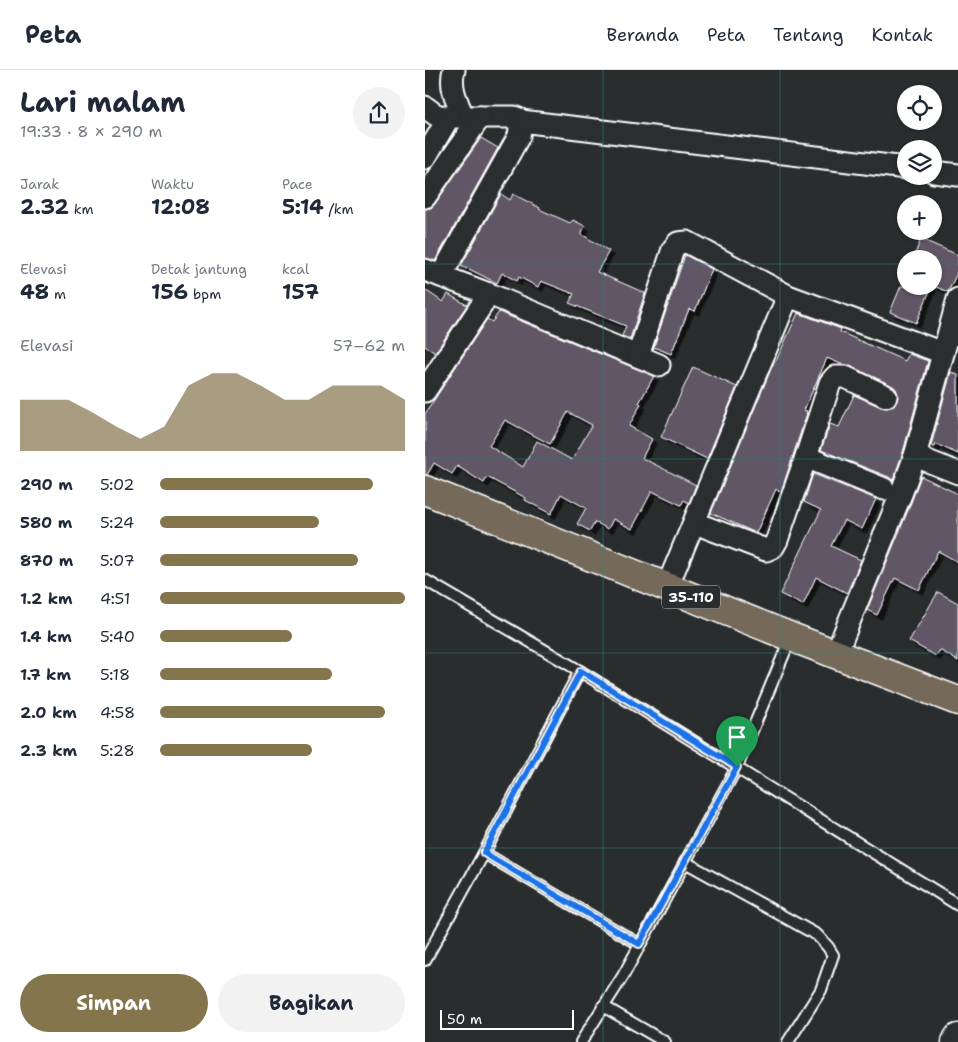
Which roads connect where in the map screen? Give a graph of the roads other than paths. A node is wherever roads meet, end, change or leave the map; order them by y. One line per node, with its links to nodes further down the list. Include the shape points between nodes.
1 (454, 70): 3 (street, via 455,96)
2 (425, 107): 3 (street, via 436,115)
3 (464, 116): 4 (street, via 514,116); 5 (street); 9 (street)
4 (521, 121): 6 (street); 10 (street, via 519,136)
5 (425, 158)
6 (897, 167)
7 (942, 173): 8 (street)
8 (958, 175)
9 (425, 197)
10 (433, 273): 11 (street)
11 (489, 294): 15 (street); 17 (street)
12 (788, 296): 14 (street); 15 (street, via 696,246 677,242); 24 (street)
13 (958, 299): 14 (street)
14 (943, 353): 19 (street)
15 (638, 356): 16 (street)
16 (659, 365)
17 (425, 391)
18 (886, 396): 20 (street, via 845,377 835,376)
19 (915, 456): 21 (street); 28 (street)
20 (806, 457): 22 (street); 24 (street, via 773,547 766,550)
21 (958, 473)
22 (884, 489)
23 (425, 490): 26 (main road, 35-110)
24 (695, 523): 26 (street)
25 (425, 580): 29 (lane)
26 (667, 587): 27 (main road, 35-110)
27 (791, 637): 28 (main road, 35-110); 31 (lane)
28 (836, 654): 30 (main road, 35-110)
29 (581, 671): 31 (lane); 32 (lane)
30 (958, 701)
31 (737, 767): 33 (lane); 34 (lane)
32 (484, 853): 35 (lane); 36 (lane)
33 (685, 862): 35 (lane); 41 (lane, via 817,935 828,947 833,956 821,990)
34 (958, 905)
35 (639, 944): 37 (lane)
36 (425, 960)
37 (603, 1006): 39 (lane); 40 (lane)
38 (958, 1038): 42 (main road)
39 (581, 1042)
40 (665, 1042)
41 (788, 1042)
42 (956, 1042)

